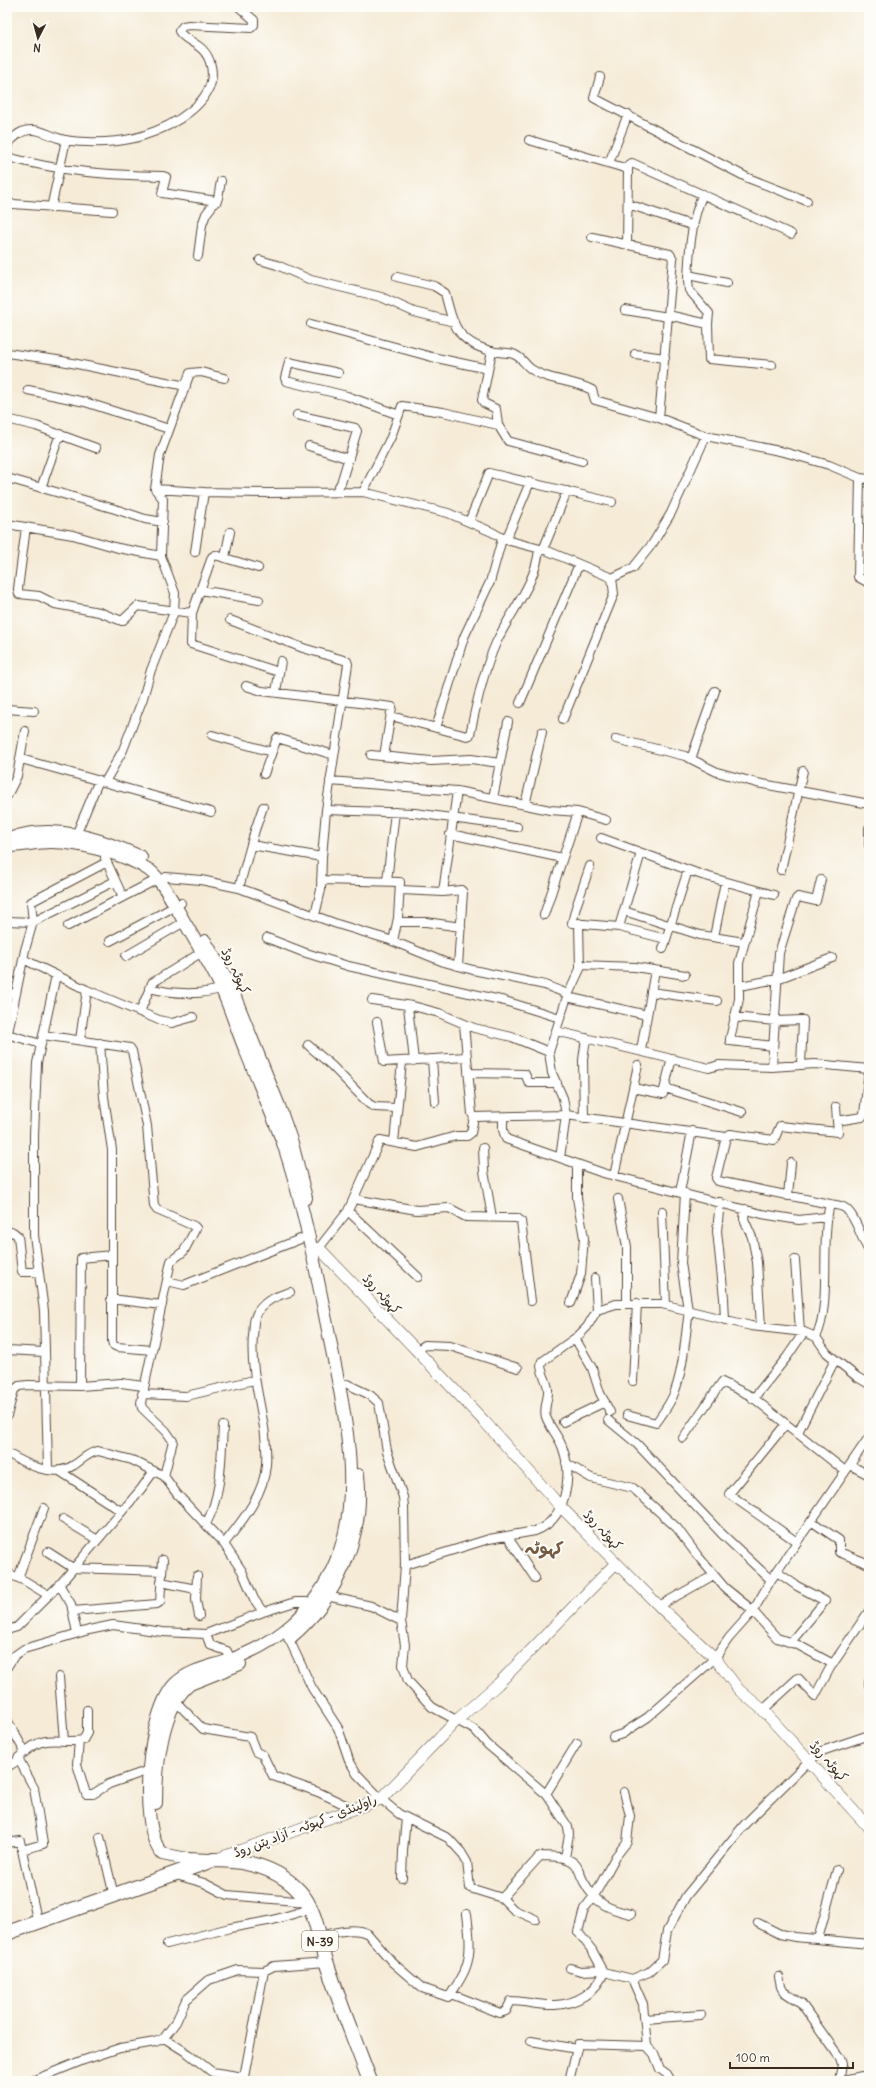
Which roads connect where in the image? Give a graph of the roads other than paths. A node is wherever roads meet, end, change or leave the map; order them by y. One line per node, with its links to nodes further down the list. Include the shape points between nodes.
1 (239, 7): 4 (street, via 254,20 252,28 189,25 183,26 180,31 181,35 203,49 212,73 205,95 184,118 141,136 89,142)
2 (600, 77): 3 (street, via 594,98)
3 (628, 114): 8 (street); 14 (street, via 748,178)
4 (66, 140): 6 (street, via 32,130 19,133); 10 (street)
5 (529, 140): 8 (street)
6 (7, 146)
7 (7, 157): 10 (street)
8 (609, 163): 9 (street)
9 (628, 169): 12 (street, via 632,163); 16 (street)
10 (60, 170): 13 (street, via 102,175 163,176 166,177 162,193); 17 (street)
11 (221, 181): 13 (street)
12 (703, 194): 19 (street); 20 (street)
13 (217, 201): 23 (street, via 204,218)
14 (807, 201)
15 (13, 204): 17 (street)
16 (628, 204): 19 (street); 22 (street)
17 (50, 208): 18 (street)
18 (112, 211)
19 (694, 226): 26 (street)
20 (791, 234)
21 (592, 238): 22 (street)
22 (627, 245): 29 (street, via 670,254 673,259)
23 (198, 256)
24 (260, 260): 30 (street, via 311,280 381,297 414,312)
25 (397, 276): 30 (street, via 434,286 445,293)
26 (688, 276): 27 (street); 32 (street, via 689,290 709,313)
27 (727, 283)
28 (625, 310): 29 (street)
29 (668, 316): 32 (street); 36 (street)
30 (454, 322): 33 (street, via 469,344)
31 (311, 324): 38 (street, via 432,357)
32 (708, 324): 37 (street, via 709,359)
33 (492, 351): 38 (street); 46 (street, via 512,354 519,357 532,370 584,386 592,390 595,400)
34 (7, 353): 41 (street, via 57,360)
35 (635, 354): 36 (street)
36 (665, 358): 46 (street)
37 (772, 365)
38 (488, 369): 47 (street, via 482,400 496,409)
39 (338, 373): 44 (street, via 289,362 285,378 286,381 347,396)
40 (224, 378): 41 (street, via 195,371 190,373)
41 (186, 386): 48 (street)
42 (28, 390): 48 (street, via 85,402)
43 (297, 415): 53 (street, via 355,428 357,431)
44 (399, 415): 47 (street, via 402,406 444,412); 64 (street, via 391,438)
45 (7, 418): 49 (street)
46 (659, 418): 50 (street)
47 (498, 425): 54 (street, via 512,443)
48 (169, 430): 60 (street, via 160,455)
49 (60, 434): 52 (street); 59 (street)
50 (706, 436): 56 (street, via 784,452 829,465); 78 (street, via 672,513 653,543 633,568)
51 (309, 446): 53 (street)
52 (96, 448)
53 (349, 459): 61 (street)
54 (582, 461)
55 (7, 478): 59 (street)
56 (860, 478): 57 (street); 79 (street, via 858,577)
57 (869, 479)
58 (530, 482): 62 (street); 67 (street, via 489,473); 71 (street)
59 (41, 488): 66 (street)
60 (155, 488): 63 (street); 66 (street, via 163,499)
61 (336, 491): 63 (street); 64 (street)
62 (567, 491): 65 (street); 72 (street)
63 (204, 492): 73 (street)
64 (363, 492): 67 (street, via 448,513)
65 (612, 502)
66 (163, 522): 74 (street)
67 (469, 522): 71 (street)
68 (7, 524): 69 (street)
69 (26, 527): 74 (street, via 73,535 118,548); 82 (street, via 19,594 39,596 55,604 98,612 122,621 138,606)
70 (230, 532): 75 (street)
71 (504, 539): 72 (street); 97 (street, via 490,582 464,637)
72 (541, 550): 76 (street); 97 (street, via 537,566 496,644 480,687 470,735)
73 (195, 552)
74 (161, 556): 82 (street, via 175,593)
75 (225, 557): 77 (street); 80 (street, via 212,557)
76 (579, 564): 78 (street); 91 (street)
77 (258, 568)
78 (612, 578): 95 (street, via 614,594)
79 (869, 583)
80 (200, 590): 81 (street); 83 (street)
81 (259, 600)
82 (174, 612): 83 (street); 111 (street, via 123,750)
83 (192, 613): 86 (street, via 191,644)
84 (230, 620): 90 (street, via 303,648 346,661 348,664)
85 (281, 661): 86 (street)
86 (279, 672): 89 (street)
87 (246, 686): 89 (street)
88 (714, 691): 107 (street)
89 (276, 692): 90 (street)
90 (342, 701): 94 (street, via 392,707); 103 (street)
91 (520, 703)
92 (7, 709): 93 (street)
93 (34, 711)
94 (391, 716): 97 (street); 105 (street)
95 (563, 719)
96 (508, 722): 108 (street)
97 (436, 728)
98 (25, 731): 106 (street)
99 (542, 732): 118 (street)
100 (212, 735): 102 (street)
101 (616, 740): 107 (street)
102 (272, 752): 103 (street, via 276,738); 110 (street)
103 (334, 755): 112 (street)
104 (371, 755): 105 (street)
105 (384, 756): 108 (street, via 431,761 471,759)
106 (21, 759): 111 (street); 115 (street, via 17,776)
107 (691, 759): 114 (street, via 757,784)
108 (500, 764): 116 (street)
109 (803, 771): 114 (street)
110 (264, 774)
111 (102, 781): 121 (street); 129 (street)
112 (330, 781): 113 (street); 120 (street)
113 (457, 791): 116 (street); 124 (street)
114 (798, 791): 117 (street); 142 (street)
115 (7, 796)
116 (493, 798): 118 (street)
117 (869, 804)
118 (525, 805): 123 (street)
119 (263, 808): 132 (street)
120 (326, 810): 122 (street); 137 (street)
121 (211, 812)
122 (395, 812): 124 (street); 147 (street)
123 (578, 812): 125 (street); 138 (street)
124 (452, 819): 126 (street); 128 (street)
125 (606, 820)
126 (517, 827)
127 (869, 828): 133 (street)
128 (450, 834): 138 (street); 152 (street)
129 (76, 835): 131 (main road, کہوٹہ روڈ, via 35,834); 143 (main road, کہوٹہ روڈ, via 101,840 146,860 157,867)
130 (601, 838): 136 (street)
131 (7, 841)
132 (251, 845): 137 (street); 149 (street)
133 (869, 845)
134 (7, 846): 135 (main road, کہوٹہ روڈ, via 58,842)
135 (101, 850): 139 (street); 143 (main road, کہوٹہ روڈ, via 141,866)
136 (641, 853): 141 (street); 156 (street)
137 (322, 857): 144 (street)
138 (562, 858): 158 (street)
139 (107, 862): 146 (street); 160 (street, via 31,902)
140 (590, 866): 163 (street, via 572,923)
141 (688, 870): 148 (street); 164 (street)
142 (781, 870)
143 (162, 878): 149 (street, via 201,880); 154 (street); 155 (main road, کہوٹہ روڈ)
144 (322, 880): 147 (street); 157 (street)
145 (821, 880): 184 (street, via 816,901 798,897 796,899 780,953)
146 (115, 881): 154 (street); 160 (street)
147 (387, 881): 150 (street, via 400,882)
148 (725, 882): 151 (street); 168 (street)
149 (239, 888): 157 (street)
150 (401, 890): 152 (street); 162 (street)
151 (759, 891): 153 (street); 173 (street)
152 (443, 892): 166 (street, via 463,892)
153 (774, 895)
154 (123, 897): 165 (street)
155 (178, 905): 161 (main road, کہوٹہ روڈ); 171 (street); 186 (main road, کہوٹہ روڈ, via 221,968)
156 (624, 910): 164 (street); 167 (street)
157 (315, 915): 172 (street)
158 (544, 915)
159 (7, 921): 160 (street)
160 (32, 922): 177 (street)
161 (184, 922): 175 (main road, کہوٹہ روڈ); 176 (street)
162 (398, 922): 166 (street, via 426,922); 172 (street)
163 (578, 923): 167 (street); 179 (street)
164 (671, 924): 168 (street); 170 (street)
165 (68, 926)
166 (460, 927): 180 (street)
167 (619, 927): 170 (street)
168 (714, 937): 173 (street)
169 (267, 938): 199 (street, via 348,966 505,1001)
170 (666, 939): 174 (street)
171 (110, 941)
172 (393, 941): 180 (street)
173 (744, 942): 185 (street, via 738,963)
174 (663, 949)
175 (202, 952): 186 (main road, کہوٹہ روڈ); 187 (street, via 152,983)
176 (126, 956)
177 (23, 958): 182 (street); 191 (street)
178 (832, 958): 184 (street)
179 (580, 965): 181 (street); 192 (street)
180 (458, 966): 192 (street, via 545,985)
181 (655, 970): 183 (street); 189 (street)
182 (56, 975): 188 (street); 206 (street)
183 (685, 976)
184 (777, 980): 185 (street); 201 (street)
185 (740, 986): 200 (street)
186 (226, 987): 187 (street, via 184,993); 258 (main road, کہوٹہ روڈ, via 283,1146); 259 (main road, کہوٹہ روڈ, via 279,1106 292,1143)
187 (150, 988): 196 (street)
188 (87, 990): 196 (street); 208 (street)
189 (651, 992): 194 (street); 197 (street)
190 (7, 993): 191 (street)
191 (16, 994): 205 (street)
192 (568, 996): 197 (street); 199 (street)
193 (372, 1000): 195 (street)
194 (717, 1001)
195 (408, 1006): 203 (street, via 438,1013); 218 (street)
196 (140, 1012): 198 (street, via 172,1023)
197 (647, 1015): 213 (street)
198 (193, 1017)
199 (560, 1018): 204 (street)
200 (734, 1018): 201 (street); 212 (street, via 730,1041)
201 (775, 1020): 212 (street); 221 (street, via 803,1020)
202 (377, 1022): 219 (street, via 384,1062)
203 (464, 1024): 214 (street, via 512,1037); 215 (street)
204 (556, 1031): 207 (street); 214 (street)
205 (7, 1035): 210 (street)
206 (43, 1035): 208 (street); 210 (street)
207 (586, 1038): 213 (street); 235 (street, via 583,1060)
208 (80, 1040): 209 (street)
209 (100, 1043): 261 (street, via 104,1097 112,1150); 266 (street, via 126,1046 132,1051 147,1126 154,1206 157,1210 196,1228 184,1251 171,1261)
210 (41, 1044): 263 (street, via 36,1078 33,1217)
211 (308, 1045): 230 (street, via 369,1104 375,1107)
212 (774, 1046): 222 (street)
213 (641, 1050): 216 (street)
214 (549, 1052): 225 (street, via 552,1073)
215 (466, 1057): 217 (street); 224 (street)
216 (672, 1058): 222 (street, via 710,1068 719,1065); 227 (street)
217 (432, 1059): 218 (street); 228 (street)
218 (414, 1061): 219 (street)
219 (402, 1062): 230 (street)
220 (638, 1065): 226 (street)
221 (801, 1065): 222 (street); 223 (street)
222 (772, 1067)
223 (869, 1069): 236 (street, via 864,1114 862,1117)
224 (468, 1073): 225 (street, via 525,1074 529,1084); 233 (street)
225 (557, 1083): 232 (street)
226 (633, 1088): 227 (street, via 660,1095); 237 (street)
227 (665, 1088): 231 (street)
228 (435, 1102)
229 (836, 1107): 236 (street)
230 (396, 1108): 240 (street)
231 (742, 1112)
232 (566, 1115): 234 (street); 235 (street); 242 (street)
233 (474, 1117): 234 (street); 240 (street, via 471,1133 467,1136 456,1136 416,1146)
234 (504, 1118): 242 (street, via 503,1130 506,1139)
235 (584, 1118): 237 (street)
236 (837, 1120): 239 (street, via 838,1132 780,1126 774,1140 730,1134)
237 (626, 1122): 238 (street); 245 (street)
238 (692, 1131): 239 (street); 246 (street)
239 (726, 1137): 247 (street, via 716,1178 718,1181)
240 (394, 1142): 249 (street, via 380,1140)
241 (483, 1148): 255 (street)
242 (560, 1158): 244 (street)
243 (792, 1163): 247 (street)
244 (577, 1164): 245 (street); 270 (street, via 577,1198 584,1238 582,1274)
245 (614, 1176): 246 (street)
246 (682, 1192): 250 (street); 276 (street, via 681,1263)
247 (788, 1196): 251 (street)
248 (618, 1198): 271 (street, via 627,1247)
249 (354, 1199): 253 (street); 255 (street, via 412,1209 449,1208 466,1216)
250 (720, 1202): 252 (street); 277 (street, via 717,1231)
251 (830, 1204): 256 (street); 260 (street, via 844,1207 854,1217)
252 (745, 1209): 256 (street, via 799,1220); 278 (street, via 744,1219 752,1237 758,1262)
253 (348, 1211): 259 (street); 264 (street)
254 (662, 1211): 274 (street)
255 (492, 1217): 269 (street, via 517,1218 521,1221)
256 (826, 1217): 280 (street, via 824,1293 820,1328)
257 (7, 1233): 263 (street, via 13,1232 18,1236 22,1272)
258 (308, 1236): 259 (main road, کہوٹہ روڈ); 266 (street, via 184,1285)
259 (315, 1249): 284 (main road, کہوٹہ روڈ); 290 (main road); 342 (main road, via 339,1385 351,1480 350,1509 340,1552 330,1575)
260 (869, 1251)
261 (112, 1255): 268 (street); 293 (street, via 81,1258)
262 (795, 1260): 279 (street)
263 (38, 1272): 285 (street, via 44,1311)
264 (418, 1277)
265 (595, 1278): 275 (street)
266 (167, 1281): 273 (street)
267 (290, 1292): 288 (street, via 273,1297 255,1317 251,1354)
268 (111, 1300): 273 (street); 283 (street, via 113,1345)
269 (531, 1301)
270 (571, 1303)
271 (628, 1303): 272 (street); 275 (street)
272 (637, 1303): 274 (street); 289 (street)
273 (162, 1305): 283 (street)
274 (666, 1305): 276 (street)
275 (597, 1310): 281 (street, via 587,1327)
276 (688, 1310): 277 (street); 297 (street, via 679,1379 668,1407 656,1423)
277 (725, 1320): 278 (street)
278 (761, 1327): 279 (street)
279 (802, 1331): 280 (street); 295 (street, via 787,1357)
280 (816, 1337): 286 (street)
281 (575, 1338): 296 (street, via 592,1368); 306 (street, via 543,1361 541,1366 548,1390 546,1417 563,1448)
282 (7, 1350): 285 (street)
283 (152, 1350): 294 (street)
284 (416, 1351): 287 (street, via 425,1345 450,1346); 313 (main road, کہوٹہ روڈ, via 484,1421)
285 (44, 1352): 292 (street)
286 (835, 1360): 291 (street); 302 (street)
287 (518, 1368)
288 (254, 1380): 294 (street, via 186,1396); 322 (street, via 264,1425 266,1465 262,1484 248,1513)
289 (634, 1381)
290 (347, 1384): 327 (street, via 356,1386 370,1395 381,1410 388,1451 404,1507); 341 (main road, via 359,1480 359,1509 349,1553)
291 (869, 1384)
292 (45, 1386): 293 (street); 298 (street, via 19,1386 14,1390); 308 (street)
293 (80, 1386): 294 (street, via 121,1383)
294 (143, 1390): 312 (street, via 142,1408 173,1441)
295 (754, 1399): 300 (street); 304 (street, via 722,1382)
296 (604, 1402): 299 (street); 336 (street, via 609,1416 722,1534)
297 (627, 1415)
298 (7, 1416)
299 (563, 1422)
300 (785, 1425): 302 (street); 321 (street, via 729,1494)
301 (223, 1426): 318 (street, via 216,1500)
302 (797, 1434): 307 (street)
303 (869, 1437): 307 (street)
304 (683, 1438)
305 (7, 1453): 308 (street, via 41,1470)
306 (566, 1462): 313 (street, via 566,1486); 332 (street, via 591,1478 634,1488 677,1528)
307 (848, 1468): 311 (street); 317 (street)
308 (48, 1469): 309 (street)
309 (58, 1470): 310 (street, via 71,1467 92,1452 98,1451 132,1460); 315 (street)
310 (154, 1471): 312 (street); 315 (street)
311 (869, 1475)
312 (164, 1476): 318 (street, via 177,1494)
313 (560, 1506): 319 (street, via 555,1516 541,1529); 325 (main road, کہوٹہ روڈ)
314 (44, 1508): 334 (street)
315 (122, 1511): 320 (street)
316 (63, 1519): 320 (street)
317 (811, 1521): 321 (street); 326 (street, via 839,1540 839,1552)
318 (206, 1524): 322 (street)
319 (507, 1536): 327 (street, via 489,1539); 335 (street)
320 (96, 1539): 328 (street)
321 (797, 1542): 330 (street)
322 (224, 1544): 347 (street, via 242,1571 254,1600)
323 (48, 1552): 328 (street)
324 (162, 1560): 329 (street)
325 (616, 1563): 343 (main road, کہوٹہ روڈ); 366 (main road, راولپنڈی - کہوٹہ - آزاد پتن روڈ / N-39, via 498,1684)
326 (869, 1564)
327 (405, 1565): 349 (street)
328 (73, 1568): 329 (street); 338 (street)
329 (162, 1571): 337 (street)
330 (777, 1572): 336 (street); 354 (street, via 825,1601)
331 (7, 1573): 334 (street)
332 (714, 1575): 343 (street); 345 (street, via 725,1588)
333 (197, 1576): 339 (street)
334 (18, 1578): 340 (street)
335 (535, 1578)
336 (771, 1580): 345 (street)
337 (161, 1582): 339 (street); 344 (street, via 160,1602 157,1604)
338 (59, 1584): 340 (street); 344 (street)
339 (196, 1589): 348 (street)
340 (48, 1595): 350 (street, via 16,1627)
341 (327, 1596): 349 (street, via 371,1606); 353 (main road, via 312,1617)
342 (313, 1602): 347 (street, via 294,1602); 356 (main road, via 285,1632)
343 (660, 1606): 355 (main road, کہوٹہ روڈ)
344 (73, 1611): 351 (street)
345 (753, 1611): 354 (street, via 777,1638); 355 (street, via 729,1638)
346 (869, 1611): 357 (street)
347 (263, 1612): 352 (street)
348 (199, 1616)
349 (401, 1621): 366 (street, via 405,1645 403,1665 408,1681 432,1707)
350 (7, 1630)
351 (77, 1633): 352 (street, via 113,1625 163,1632); 358 (street, via 24,1649 14,1656)
352 (206, 1634): 356 (street, via 210,1644 227,1651)
353 (289, 1639): 362 (main road, via 235,1667 190,1684); 379 (street, via 312,1688 338,1728 349,1760 357,1774)
354 (790, 1643): 357 (street)
355 (716, 1658): 364 (main road, کہوٹہ روڈ, via 739,1690); 368 (street, via 648,1717)
356 (231, 1660): 376 (main road, via 188,1675 170,1690 158,1722)
357 (833, 1664): 364 (street, via 815,1696 798,1678)
358 (7, 1666)
359 (59, 1677): 369 (street)
360 (869, 1681): 361 (street)
361 (869, 1685)
362 (175, 1701): 380 (street, via 203,1729 250,1738 256,1752 263,1755 273,1776 318,1792); 386 (main road, via 162,1744 156,1801 159,1832)
363 (87, 1710): 370 (street, via 87,1733 83,1740)
364 (763, 1710): 374 (main road, کہوٹہ روڈ)
365 (7, 1720): 372 (street)
366 (457, 1720): 378 (street, via 475,1730 488,1745); 379 (main road, راولپنڈی - کہوٹہ - آزاد پتن روڈ / N-39)
367 (869, 1735): 374 (street, via 830,1747)
368 (613, 1737)
369 (64, 1741): 370 (street); 372 (street, via 38,1742)
370 (79, 1741): 376 (street, via 77,1764 86,1794 93,1794 109,1784)
371 (577, 1743): 378 (street)
372 (25, 1752): 373 (street)
373 (19, 1760): 375 (street); 385 (street, via 34,1788 43,1844)
374 (810, 1760): 382 (main road, کہوٹہ روڈ); 411 (street, via 745,1824 691,1889 667,1931 662,1960 649,1972)
375 (7, 1767)
376 (149, 1770): 386 (main road, via 148,1806 152,1835 162,1854)
377 (624, 1792): 393 (street, via 630,1816 627,1842 616,1856)
378 (546, 1794): 387 (street, via 568,1827)
379 (381, 1798): 380 (main road, راولپنڈی - کہوٹہ - آزاد پتن روڈ / N-39); 381 (street)
380 (354, 1809): 388 (main road, راولپنڈی - کہوٹہ - آزاد پتن روڈ / N-39)
381 (406, 1818): 391 (street); 394 (street, via 448,1838 467,1862 470,1888)
382 (869, 1828)
383 (100, 1837): 392 (street)
384 (7, 1843): 385 (street, via 20,1841)
385 (22, 1850): 400 (street)
386 (172, 1856): 388 (main road)
387 (565, 1858): 393 (street, via 576,1864 587,1888); 394 (street, via 540,1856)
388 (213, 1860): 390 (highway, راولپنڈی - کہوٹہ - آزاد پتن روڈ / N-39); 395 (highway, N-39, via 243,1862 271,1871 294,1886)
389 (837, 1870): 403 (street)
390 (174, 1874): 392 (highway, راولپنڈی - کہوٹہ - آزاد پتن روڈ / N-39); 395 (street, via 204,1883 227,1895)
391 (402, 1878)
392 (114, 1896): 400 (highway, راولپنڈی - کہوٹہ - آزاد پتن روڈ / N-39)
393 (594, 1896): 397 (street, via 609,1909); 409 (street, via 584,1909 578,1932)
394 (502, 1898): 398 (street, via 514,1910)
395 (308, 1905): 402 (highway, N-39); 404 (street, via 273,1920)
396 (467, 1914): 412 (street, via 468,1959 466,1968)
397 (631, 1914)
398 (535, 1919)
399 (758, 1923): 403 (street, via 780,1934)
400 (38, 1924): 401 (highway, راولپنڈی - کہوٹہ - آزاد پتن روڈ / N-39)
401 (7, 1933)
402 (319, 1936): 406 (highway, N-39); 412 (street, via 353,1930 363,1931 392,1962 422,1988 448,1997)
403 (818, 1939): 405 (street)
404 (167, 1944)
405 (869, 1944)
406 (326, 1962): 408 (street, via 274,1966); 420 (highway, N-39)
407 (570, 1968): 409 (street)
408 (264, 1971): 415 (street, via 238,1970 209,1980 186,2000 176,2022); 415 (street, via 244,2077 212,2072)
409 (604, 1971): 411 (street); 412 (street, via 601,1982 594,1990 572,2001 555,2005 511,2001 503,2013)
410 (779, 1977): 423 (street, via 784,1992 801,2004 840,2058 842,2064 839,2081 862,2076)
411 (632, 1979): 414 (street, via 643,2004)
412 (451, 1994)
413 (701, 2015): 414 (street)
414 (644, 2018): 417 (street)
415 (164, 2038): 419 (street, via 81,2060)
416 (531, 2041): 418 (street)
417 (647, 2046): 418 (street, via 578,2044); 422 (street, via 654,2054 660,2069)
418 (577, 2049): 421 (street)
419 (32, 2081)
420 (370, 2081)
421 (569, 2081)
422 (671, 2081)
423 (864, 2081)

